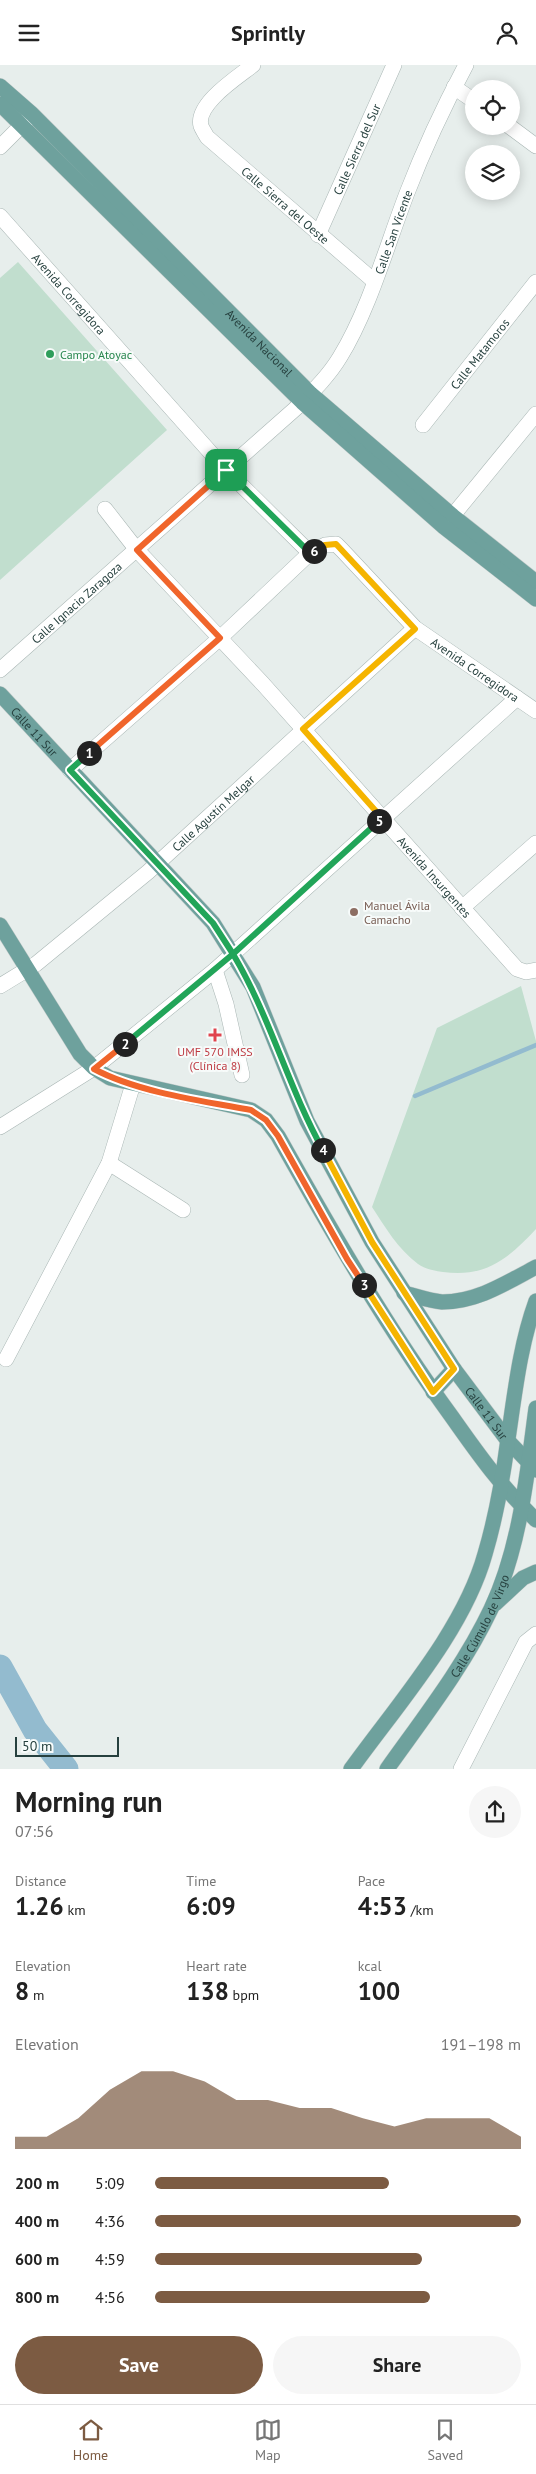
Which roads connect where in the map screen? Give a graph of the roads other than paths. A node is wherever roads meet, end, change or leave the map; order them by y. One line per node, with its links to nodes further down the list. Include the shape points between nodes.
1 (253, 65): 13 (street, Calle Sierra del Oeste, via 211,99 202,112 200,125 206,137)
2 (394, 65): 13 (street, Calle Sierra del Sur)
3 (466, 65): 5 (street, Calle San Vicente)
4 (0, 86): 8 (main road, Avenida Nacional)
5 (454, 87): 6 (street); 14 (street, Calle San Vicente, via 408,191)
6 (465, 95)
7 (0, 104): 8 (main road, Avenida Nacional)
8 (27, 120): 11 (street); 16 (main road, Avenida Nacional)
9 (520, 134): 10 (street)
10 (536, 146)
11 (0, 147)
12 (0, 215): 19 (street, Avenida Corregidora)
13 (318, 235): 14 (street, Calle Sierra del Oeste)
14 (374, 281): 16 (street, Calle San Vicente, via 345,347)
15 (536, 282): 18 (street, Calle Matamoros)
16 (307, 398): 19 (street, Calle Ignacio Zaragoza); 21 (main road, Avenida Nacional)
17 (536, 414): 21 (street)
18 (423, 425)
19 (226, 470): 22 (street, Calle Ignacio Zaragoza); 23 (street, Avenida Corregidora)
20 (105, 509): 22 (street, Avenida Insurgentes)
21 (449, 521): 24 (main road, Avenida Nacional); 25 (main road, Avenida Nacional)
22 (137, 550): 27 (street, Avenida Insurgentes); 28 (street, Calle Ignacio Zaragoza)
23 (310, 553): 26 (street, Avenida Corregidora, via 325,545 336,544); 27 (street)
24 (536, 582)
25 (536, 599)
26 (415, 629): 30 (street, Avenida Corregidora); 32 (street, Calle Agustín Melgar)
27 (220, 638): 32 (street, Avenida Insurgentes); 33 (street)
28 (0, 670)
29 (0, 694): 33 (main road, Calle 11 Sur)
30 (517, 698): 31 (street, Avenida Corregidora); 34 (street)
31 (536, 711)
32 (303, 729): 34 (street, Avenida Insurgentes); 36 (street, Calle Agustín Melgar)
33 (70, 770): 36 (main road, Calle 11 Sur)
34 (382, 818): 37 (street, Avenida Insurgentes); 39 (street)
35 (536, 843): 37 (street)
36 (158, 863): 39 (main road, Calle 11 Sur, via 213,923); 40 (street, Calle Agustín Melgar)
37 (462, 909): 42 (street, Avenida Insurgentes, via 517,969)
38 (0, 925): 40 (main road)
39 (233, 954): 41 (street); 51 (main road, Calle 11 Sur, via 253,987 306,1121 372,1242)
40 (28, 969): 43 (street, Calle Agustín Melgar); 44 (main road, via 80,1054)
41 (215, 970): 44 (street); 45 (street)
42 (531, 971)
43 (0, 986)
44 (99, 1064): 46 (main road, via 110,1077); 47 (street)
45 (242, 1075)
46 (133, 1085): 48 (street); 55 (main road, via 251,1110 266,1120 347,1259)
47 (0, 1127)
48 (109, 1163): 49 (street); 53 (street)
49 (183, 1210)
50 (536, 1267): 51 (main road, via 471,1299 441,1302)
51 (404, 1293): 54 (main road, Calle 11 Sur)
52 (536, 1301): 57 (main road, Calle Cúmulo de Virgo, via 520,1357)
53 (6, 1359)
54 (454, 1369): 55 (main road); 57 (main road, Calle 11 Sur)
55 (433, 1392): 59 (main road)
56 (536, 1409): 58 (main road, Calle Cúmulo de Virgo)
57 (508, 1441): 58 (main road, Calle 11 Sur); 59 (main road, Calle Cúmulo de Virgo)
58 (532, 1467): 60 (main road, Calle Cúmulo de Virgo)
59 (501, 1485): 60 (main road); 65 (main road, Calle Cúmulo de Virgo, via 485,1556 468,1602 438,1650)
60 (521, 1506): 61 (main road); 63 (main road, Calle Cúmulo de Virgo, via 508,1560)
61 (536, 1520)
62 (536, 1572): 63 (main road, via 507,1591)
63 (491, 1609): 66 (main road, Calle Cúmulo de Virgo, via 452,1677)
64 (536, 1634): 67 (street, via 526,1642)
65 (351, 1769)
66 (387, 1769)
67 (461, 1769)

